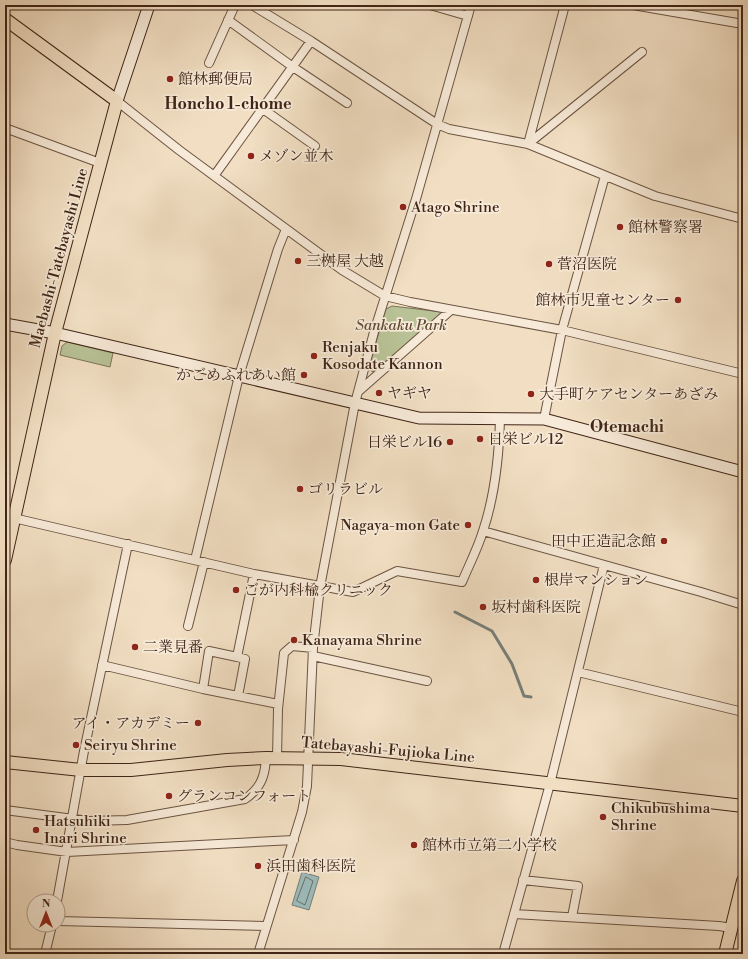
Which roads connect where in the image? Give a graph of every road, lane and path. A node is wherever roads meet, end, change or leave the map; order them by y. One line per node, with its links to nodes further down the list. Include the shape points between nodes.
1 (149, 5): 17 (street)
2 (235, 5): 11 (street)
3 (252, 5): 8 (street)
4 (430, 5): 9 (street)
5 (471, 5): 9 (street)
6 (566, 5): 22 (street)
7 (633, 5): 12 (street)
8 (267, 9): 13 (street)
9 (468, 16): 20 (street)
10 (5, 19): 17 (main road)
11 (228, 20): 15 (street); 16 (street)
12 (743, 24)
13 (311, 41): 16 (street); 20 (street)
14 (642, 52): 22 (street)
15 (209, 63)
16 (293, 67): 18 (street); 19 (street)
17 (117, 101): 24 (main road, Maebashi-Tatebayashi Line); 25 (street)
18 (347, 103)
19 (263, 108): 23 (street); 25 (street)
20 (436, 124): 22 (street, via 449,129); 29 (street, via 416,199)
21 (5, 128): 24 (street)
22 (528, 144): 26 (street)
23 (315, 146)
24 (100, 163): 33 (main road, Maebashi-Tatebayashi Line)
25 (214, 176): 28 (street)
26 (605, 176): 27 (street, via 655,196); 32 (street)
27 (743, 219)
28 (286, 229): 29 (street, via 342,270); 35 (street)
29 (385, 296): 30 (street); 36 (street)
30 (451, 310): 32 (street); 36 (street)
31 (5, 324): 33 (street)
32 (562, 330): 34 (street); 37 (street)
33 (55, 333): 35 (street); 40 (main road, Maebashi-Tatebayashi Line)
34 (743, 374)
35 (239, 376): 36 (street); 44 (street)
36 (357, 397): 38 (street, via 419,418); 47 (street)
37 (544, 419): 38 (street); 39 (street)
38 (500, 420): 41 (street, via 500,453)
39 (743, 472)
40 (9, 517): 42 (street); 43 (main road, Maebashi-Tatebayashi Line)
41 (483, 531): 45 (street); 47 (street, via 462,582 397,571 353,592)
42 (128, 544): 44 (street); 52 (street)
43 (5, 560)
44 (199, 561): 46 (street); 49 (street)
45 (604, 565): 48 (street); 53 (street)
46 (254, 574): 47 (street); 51 (street)
47 (320, 587): 50 (street)
48 (743, 605)
49 (188, 626)
50 (313, 652): 54 (street); 57 (street, via 292,646 284,653); 60 (street)
51 (237, 657): 55 (street, via 210,651); 56 (street, via 245,659)
52 (102, 665): 55 (street); 62 (street)
53 (578, 672): 58 (street); 63 (street)
54 (427, 681)
55 (203, 689): 56 (street)
56 (238, 696): 57 (street)
57 (278, 704): 59 (street)
58 (743, 712)
59 (272, 758): 60 (main road, Tatebayashi-Fujioka Line); 62 (main road, Tatebayashi-Fujioka Line, via 227,760 153,769); 66 (street, via 265,776 252,794 245,798 127,820)
60 (308, 758): 63 (main road, Tatebayashi-Fujioka Line, via 372,762); 67 (street, via 307,786)
61 (5, 762): 62 (main road, Tatebayashi-Fujioka Line)
62 (81, 770): 66 (street)
63 (550, 784): 64 (main road, Tatebayashi-Fujioka Line); 70 (street)
64 (743, 806)
65 (5, 810): 66 (street)
66 (71, 819): 69 (street)
67 (294, 840): 69 (street); 76 (street)
68 (5, 842): 69 (street)
69 (67, 852): 72 (street)
70 (523, 880): 73 (street); 74 (street, via 578,886)
71 (743, 881): 77 (main road)
72 (59, 893)
73 (514, 914): 74 (street); 81 (street)
74 (572, 917): 77 (street)
75 (66, 921): 76 (street)
76 (266, 926): 80 (street)
77 (731, 928): 82 (main road)
78 (50, 933): 79 (street)
79 (45, 954)
80 (258, 954)
81 (503, 954)
82 (725, 954)

